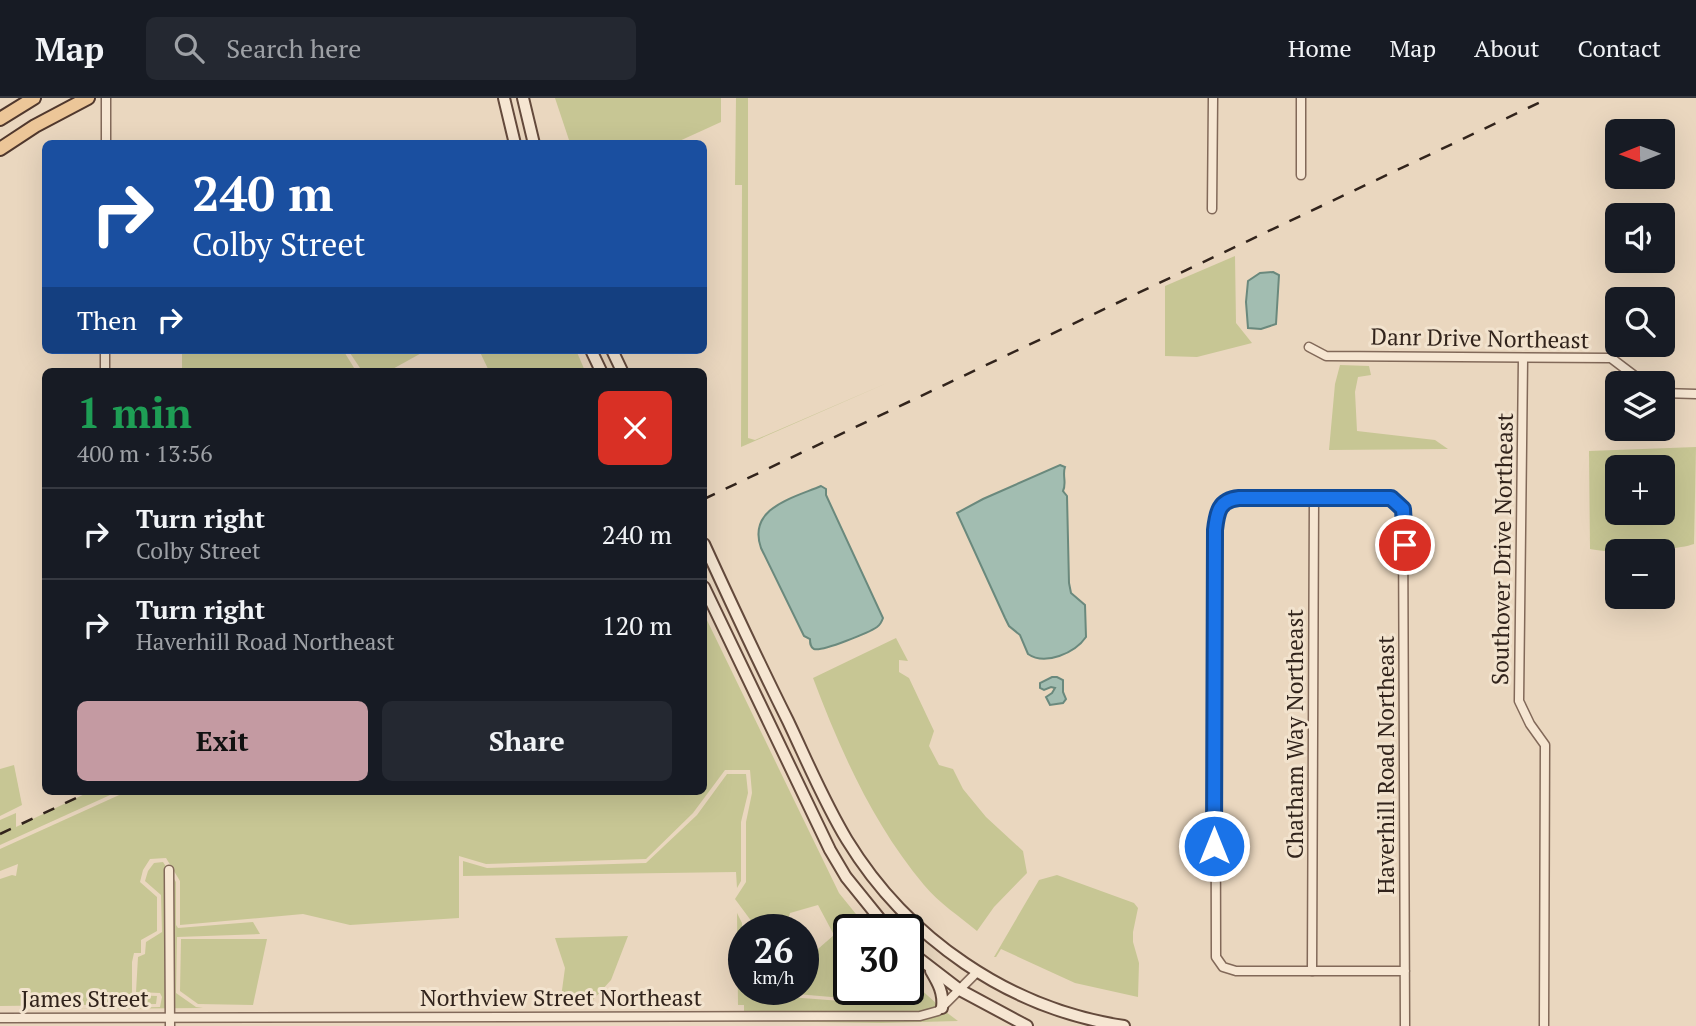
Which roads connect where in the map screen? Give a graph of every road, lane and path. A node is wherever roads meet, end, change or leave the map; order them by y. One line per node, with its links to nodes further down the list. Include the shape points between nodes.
1 (34, 98): 8 (main road)
2 (88, 98): 12 (main road)
3 (106, 98): 9 (street)
4 (504, 98): 10 (main road)
5 (523, 98): 11 (main road)
6 (1213, 98): 14 (street)
7 (1301, 98): 13 (street)
8 (0, 119)
9 (106, 140)
10 (514, 140)
11 (533, 140)
12 (0, 149)
13 (1301, 175)
14 (1212, 209)
15 (1309, 347): 16 (street, Danr Drive Northeast, via 1326,356)
16 (1523, 359): 17 (street, Danr Drive Northeast, via 1611,358); 39 (street, Southover Drive Northeast, via 1519,701 1545,745)
17 (1628, 371)
18 (1675, 393): 19 (street)
19 (1696, 394)
20 (1314, 498): 27 (street, Chatham Way Northeast); 27 (street, via 1232,499 1223,503 1216,516 1214,951 1229,970); 28 (street, Haverhill Road Northeast, via 1384,496 1400,504 1405,516)
21 (707, 550): 29 (main road, via 848,842 892,901)
22 (707, 593): 24 (main road, via 830,850)
23 (169, 870): 34 (street)
24 (876, 914)
25 (924, 963): 26 (main road)
26 (930, 968): 30 (main road); 31 (main road, via 940,986)
27 (1312, 971): 28 (street)
28 (1405, 971): 38 (street, Haverhill Road Northeast)
29 (977, 972): 30 (street); 37 (main road, via 1045,1005)
30 (960, 990): 31 (street); 36 (main road)
31 (942, 1008): 32 (street, Northview Street Northeast, via 920,1016)
32 (737, 1016): 34 (street, Northview Street Northeast); 35 (street)
33 (0, 1018): 34 (street, James Street)
34 (169, 1021)
35 (737, 1026)
36 (1027, 1026)
37 (1124, 1026)
38 (1405, 1026)
39 (1544, 1026)

